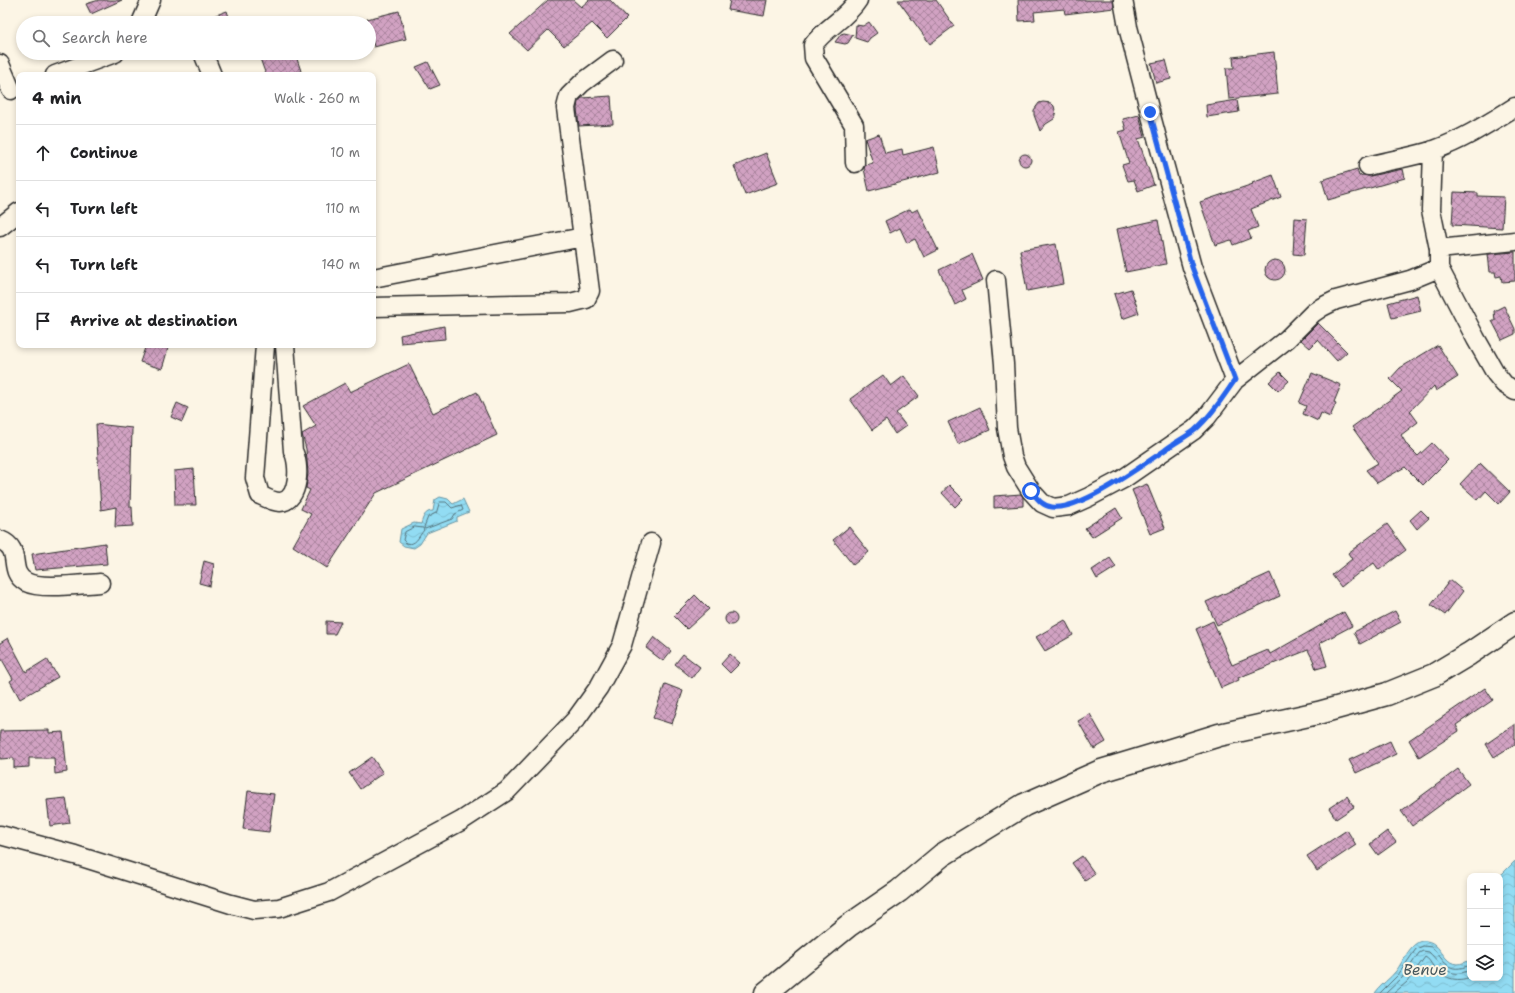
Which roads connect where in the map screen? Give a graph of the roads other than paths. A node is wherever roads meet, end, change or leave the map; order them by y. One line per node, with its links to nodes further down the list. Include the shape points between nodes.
1 (151, 0): 4 (street)
2 (858, 0): 16 (street, via 852,9 820,35 813,45 814,58 854,125)
3 (1123, 0): 29 (street, via 1192,267)
4 (144, 16)
5 (96, 60): 10 (street)
6 (193, 60): 11 (street)
7 (206, 60): 12 (street)
8 (613, 60): 20 (street, via 569,96 566,108)
9 (0, 64): 13 (street)
10 (64, 72)
11 (197, 72)
12 (211, 72)
13 (10, 91)
14 (1515, 107): 15 (street, via 1476,131)
15 (1433, 150): 17 (street); 22 (street, via 1431,210)
16 (855, 163)
17 (1368, 166)
18 (16, 215): 19 (street)
19 (0, 228)
20 (582, 237): 24 (street); 26 (street, via 590,291 586,299 570,303)
21 (1515, 241): 22 (street)
22 (1439, 249): 23 (street)
23 (1439, 268): 29 (street, via 1410,280 1336,300 1322,307 1287,339); 30 (street, via 1496,374 1504,384)
24 (376, 277)
25 (996, 280): 29 (street, via 1009,443 1016,467 1031,491 1046,506 1069,506 1123,479 1194,430)
26 (376, 307)
27 (265, 348): 28 (street, via 254,478 260,495 281,502 288,499 295,489 298,467 293,451)
28 (285, 348)
29 (1235, 380)
30 (1515, 391)
31 (0, 540): 33 (street, via 8,543 17,573 25,582 38,586)
32 (651, 543): 35 (street, via 622,645 599,687 576,719 507,791 461,821 329,892 279,908 254,910 75,855)
33 (100, 583)
34 (1515, 623): 36 (main road, via 1434,675 1387,694 1174,748 1101,772 1024,805 942,855 898,891 848,926)
35 (0, 835)
36 (766, 993)

